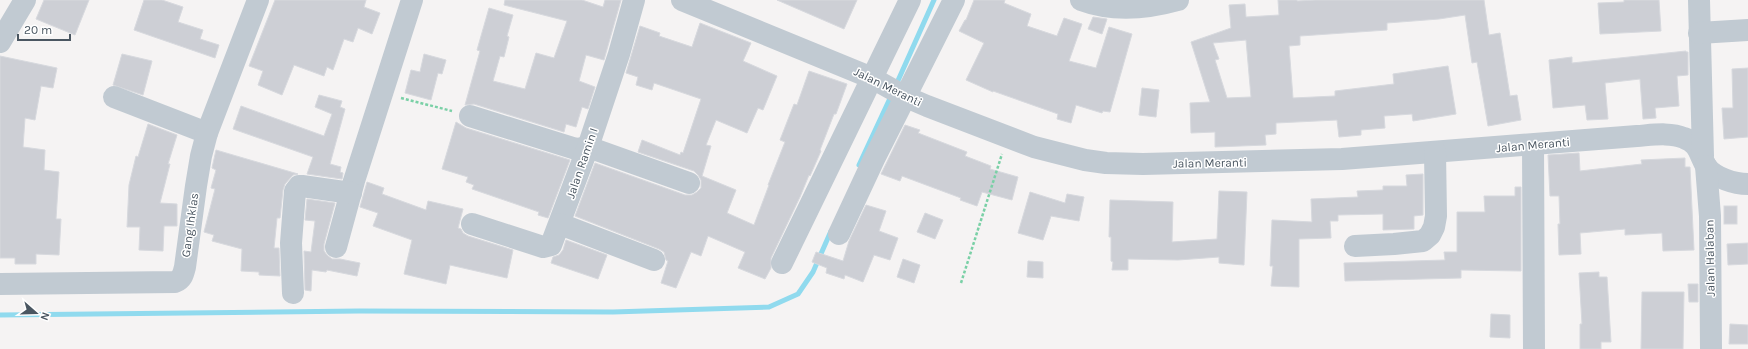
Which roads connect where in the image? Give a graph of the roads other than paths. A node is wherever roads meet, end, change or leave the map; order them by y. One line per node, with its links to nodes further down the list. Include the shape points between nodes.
1 (25, 0): 13 (street)
2 (258, 0): 17 (street, Gang Ihklas)
3 (412, 0): 24 (street)
4 (634, 0): 19 (street, Jalan Ramin I)
5 (682, 0): 14 (street, Jalan Meranti)
6 (910, 0): 14 (street)
7 (954, 0): 14 (street)
8 (1082, 0): 9 (street, via 1118,9)
9 (1178, 0)
10 (1699, 0): 12 (street, Jalan Halaban)
11 (1748, 30): 12 (street)
12 (1699, 33): 21 (street, Jalan Halaban)
13 (0, 42)
14 (889, 87): 20 (street, Jalan Meranti, via 1056,154 1106,163 1300,161); 27 (street, via 853,202); 31 (street)
15 (114, 97): 17 (street)
16 (470, 116): 19 (street, via 576,148)
17 (207, 133): 32 (street, Gang Ihklas, via 196,186 185,267 180,280)
18 (1533, 145): 20 (street, Jalan Meranti); 21 (street, Jalan Meranti, via 1667,135 1684,137 1695,144); 34 (street)
19 (588, 147): 22 (street); 26 (street, Jalan Ramin I)
20 (1435, 152): 28 (street, via 1436,216 1430,236 1423,241)
21 (1704, 161): 23 (street, Jalan Meranti, via 1716,175); 35 (street, Jalan Halaban, via 1710,216)
22 (689, 183)
23 (1748, 184)
24 (351, 193): 29 (street); 33 (street, via 302,186 295,191 291,243)
25 (472, 224): 26 (street, Jalan Ramin I, via 543,247 551,245)
26 (560, 224): 30 (street)
27 (839, 234)
28 (1355, 246)
29 (336, 247)
30 (654, 260)
31 (782, 263)
32 (0, 284)
33 (294, 293)
34 (1534, 349)
35 (1712, 349)

